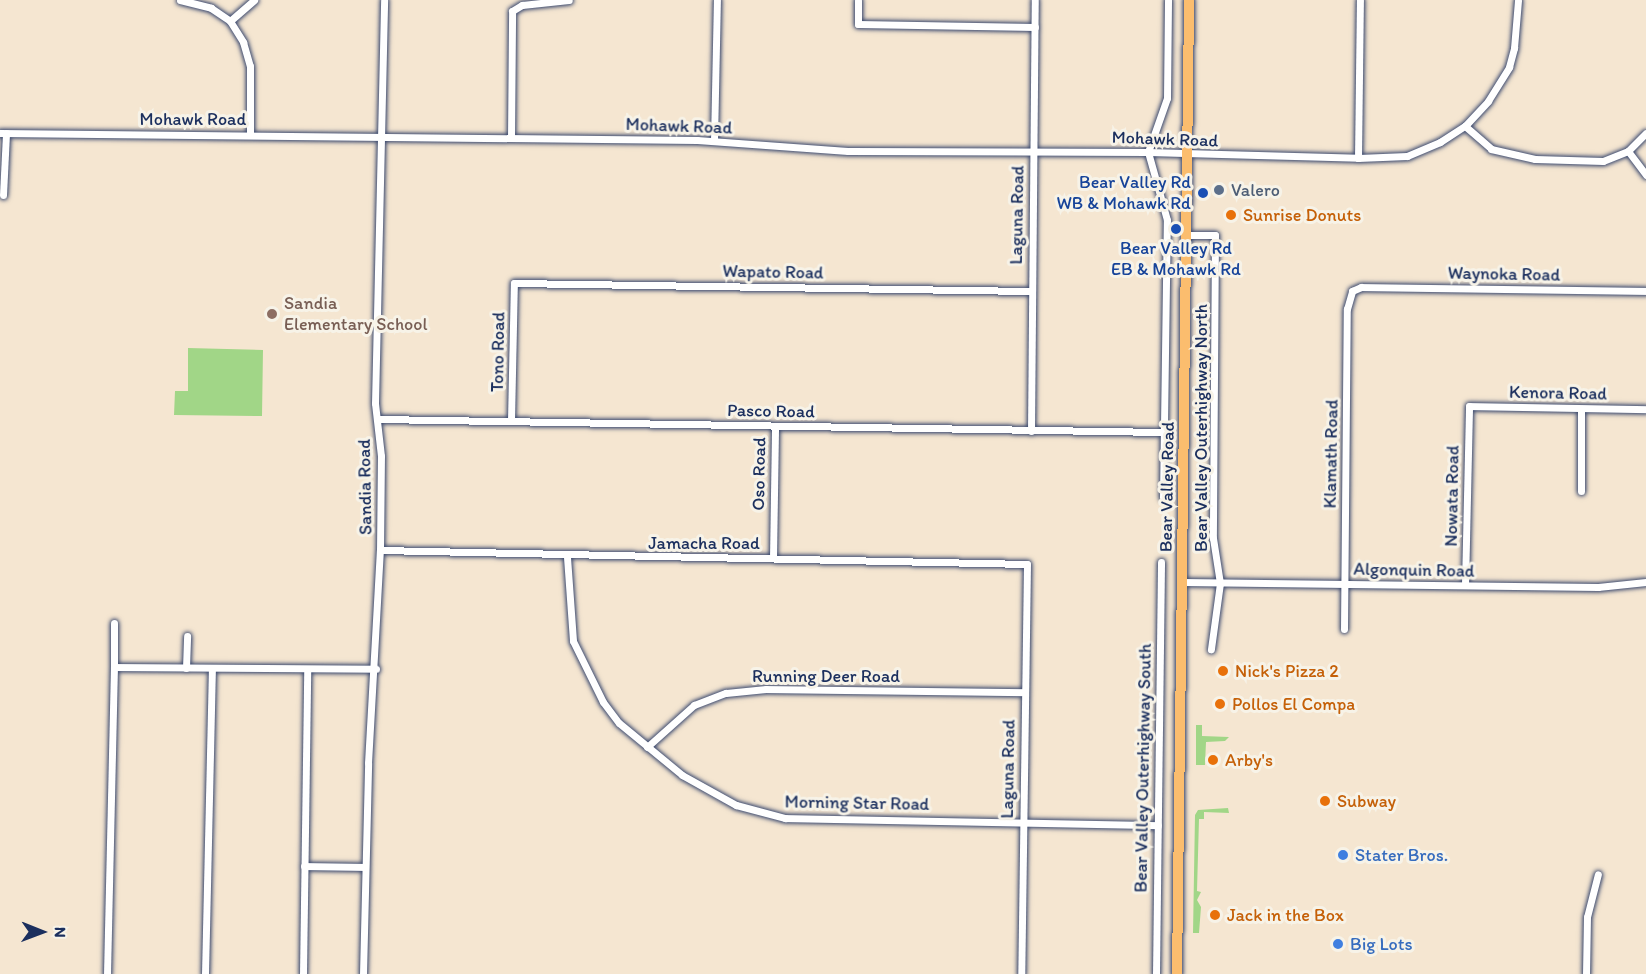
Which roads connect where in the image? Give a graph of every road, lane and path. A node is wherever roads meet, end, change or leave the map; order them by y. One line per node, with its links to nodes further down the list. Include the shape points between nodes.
1 (180, 0): 12 (street, via 211,8)
2 (254, 0): 12 (street)
3 (384, 0): 18 (street, Sandia Road)
4 (569, 0): 19 (street, via 522,5 512,11)
5 (717, 0): 20 (street)
6 (858, 0): 13 (street, via 858,24)
7 (1035, 0): 13 (street, Laguna Road)
8 (1168, 0): 23 (street, via 1167,98)
9 (1189, 0): 24 (main road, Bear Valley Road)
10 (1360, 0): 25 (street)
11 (1518, 0): 14 (street, Mohawk Road, via 1518,29 1509,67 1488,101)
12 (231, 21): 17 (street, via 250,66)
13 (1035, 27): 22 (street, Laguna Road)
14 (1465, 126): 21 (street, via 1491,149 1535,159 1603,161); 25 (street, Mohawk Road, via 1407,156)
15 (3, 133): 17 (street, Mohawk Road); 27 (street)
16 (1646, 133): 21 (street)
17 (250, 134): 18 (street, Mohawk Road)
18 (382, 136): 19 (street, Mohawk Road); 36 (street, Sandia Road, via 375,392)
19 (512, 138): 20 (street, Mohawk Road)
20 (714, 140): 22 (street, Mohawk Road, via 791,149)
21 (1628, 151): 26 (street)
22 (1033, 152): 23 (street, Mohawk Road); 31 (street, Laguna Road)
23 (1148, 152): 24 (street, Mohawk Road); 40 (street, via 1167,220)
24 (1187, 155): 25 (street, Mohawk Road); 28 (main road, Bear Valley Road)
25 (1358, 158)
26 (1646, 175)
27 (3, 195)
28 (1187, 234): 48 (main road, Bear Valley Road); 49 (street, Bear Valley Outerhighway North, via 1215,235 1213,538)
29 (514, 283): 31 (street, Wapato Road); 37 (street, Tono Road)
30 (1361, 287): 32 (street, Waynoka Road); 51 (street, Klamath Road, via 1348,297)
31 (1031, 291): 39 (street, Laguna Road)
32 (1646, 291)
33 (1469, 406): 35 (street, Kenora Road); 52 (street, Nowata Road)
34 (1646, 409): 35 (street, Kenora Road)
35 (1581, 410): 41 (street)
36 (378, 419): 37 (street, Pasco Road); 43 (street, Sandia Road)
37 (512, 421): 38 (street, Pasco Road)
38 (775, 427): 39 (street, Pasco Road); 45 (street, Oso Road)
39 (1031, 430): 40 (street, Pasco Road)
40 (1164, 432): 42 (street)
41 (1581, 491)
42 (1163, 496)
43 (381, 550): 44 (street, Jamacha Road); 60 (street, Sandia Road)
44 (567, 557): 45 (street, Jamacha Road); 63 (street, Morning Star Road, via 573,641 603,702 619,723)
45 (773, 558): 47 (street, Jamacha Road)
46 (1161, 562): 65 (street, Bear Valley Outerhighway South)
47 (1027, 564): 62 (street, Laguna Road)
48 (1182, 582): 49 (street, Algonquin Road); 75 (main road, Bear Valley Road)
49 (1220, 582): 51 (street, Algonquin Road); 56 (street, Bear Valley Outerhighway North)
50 (1646, 582): 52 (street, Algonquin Road, via 1598,587)
51 (1344, 584): 52 (street, Algonquin Road); 54 (street, Klamath Road)
52 (1465, 585)
53 (114, 623): 57 (street)
54 (1344, 629)
55 (187, 636): 58 (street)
56 (1211, 649)
57 (114, 667): 58 (street); 69 (street)
58 (186, 668): 59 (street)
59 (212, 668): 61 (street); 70 (street)
60 (376, 669): 61 (street); 67 (street, Sandia Road)
61 (307, 670): 66 (street)
62 (1024, 692): 63 (street, Running Deer Road, via 726,693 694,705); 64 (street, Laguna Road)
63 (647, 747): 64 (street, Morning Star Road, via 682,775 736,805 785,818)
64 (1023, 821): 65 (street, Morning Star Road); 73 (street, Laguna Road)
65 (1158, 825): 74 (street, Bear Valley Outerhighway South)
66 (304, 866): 67 (street); 71 (street)
67 (365, 867): 72 (street, Sandia Road)
68 (1598, 874): 76 (street, via 1587,917)
69 (107, 974)
70 (205, 974)
71 (303, 974)
72 (363, 974)
73 (1021, 974)
74 (1156, 974)
75 (1177, 974)
76 (1586, 974)

